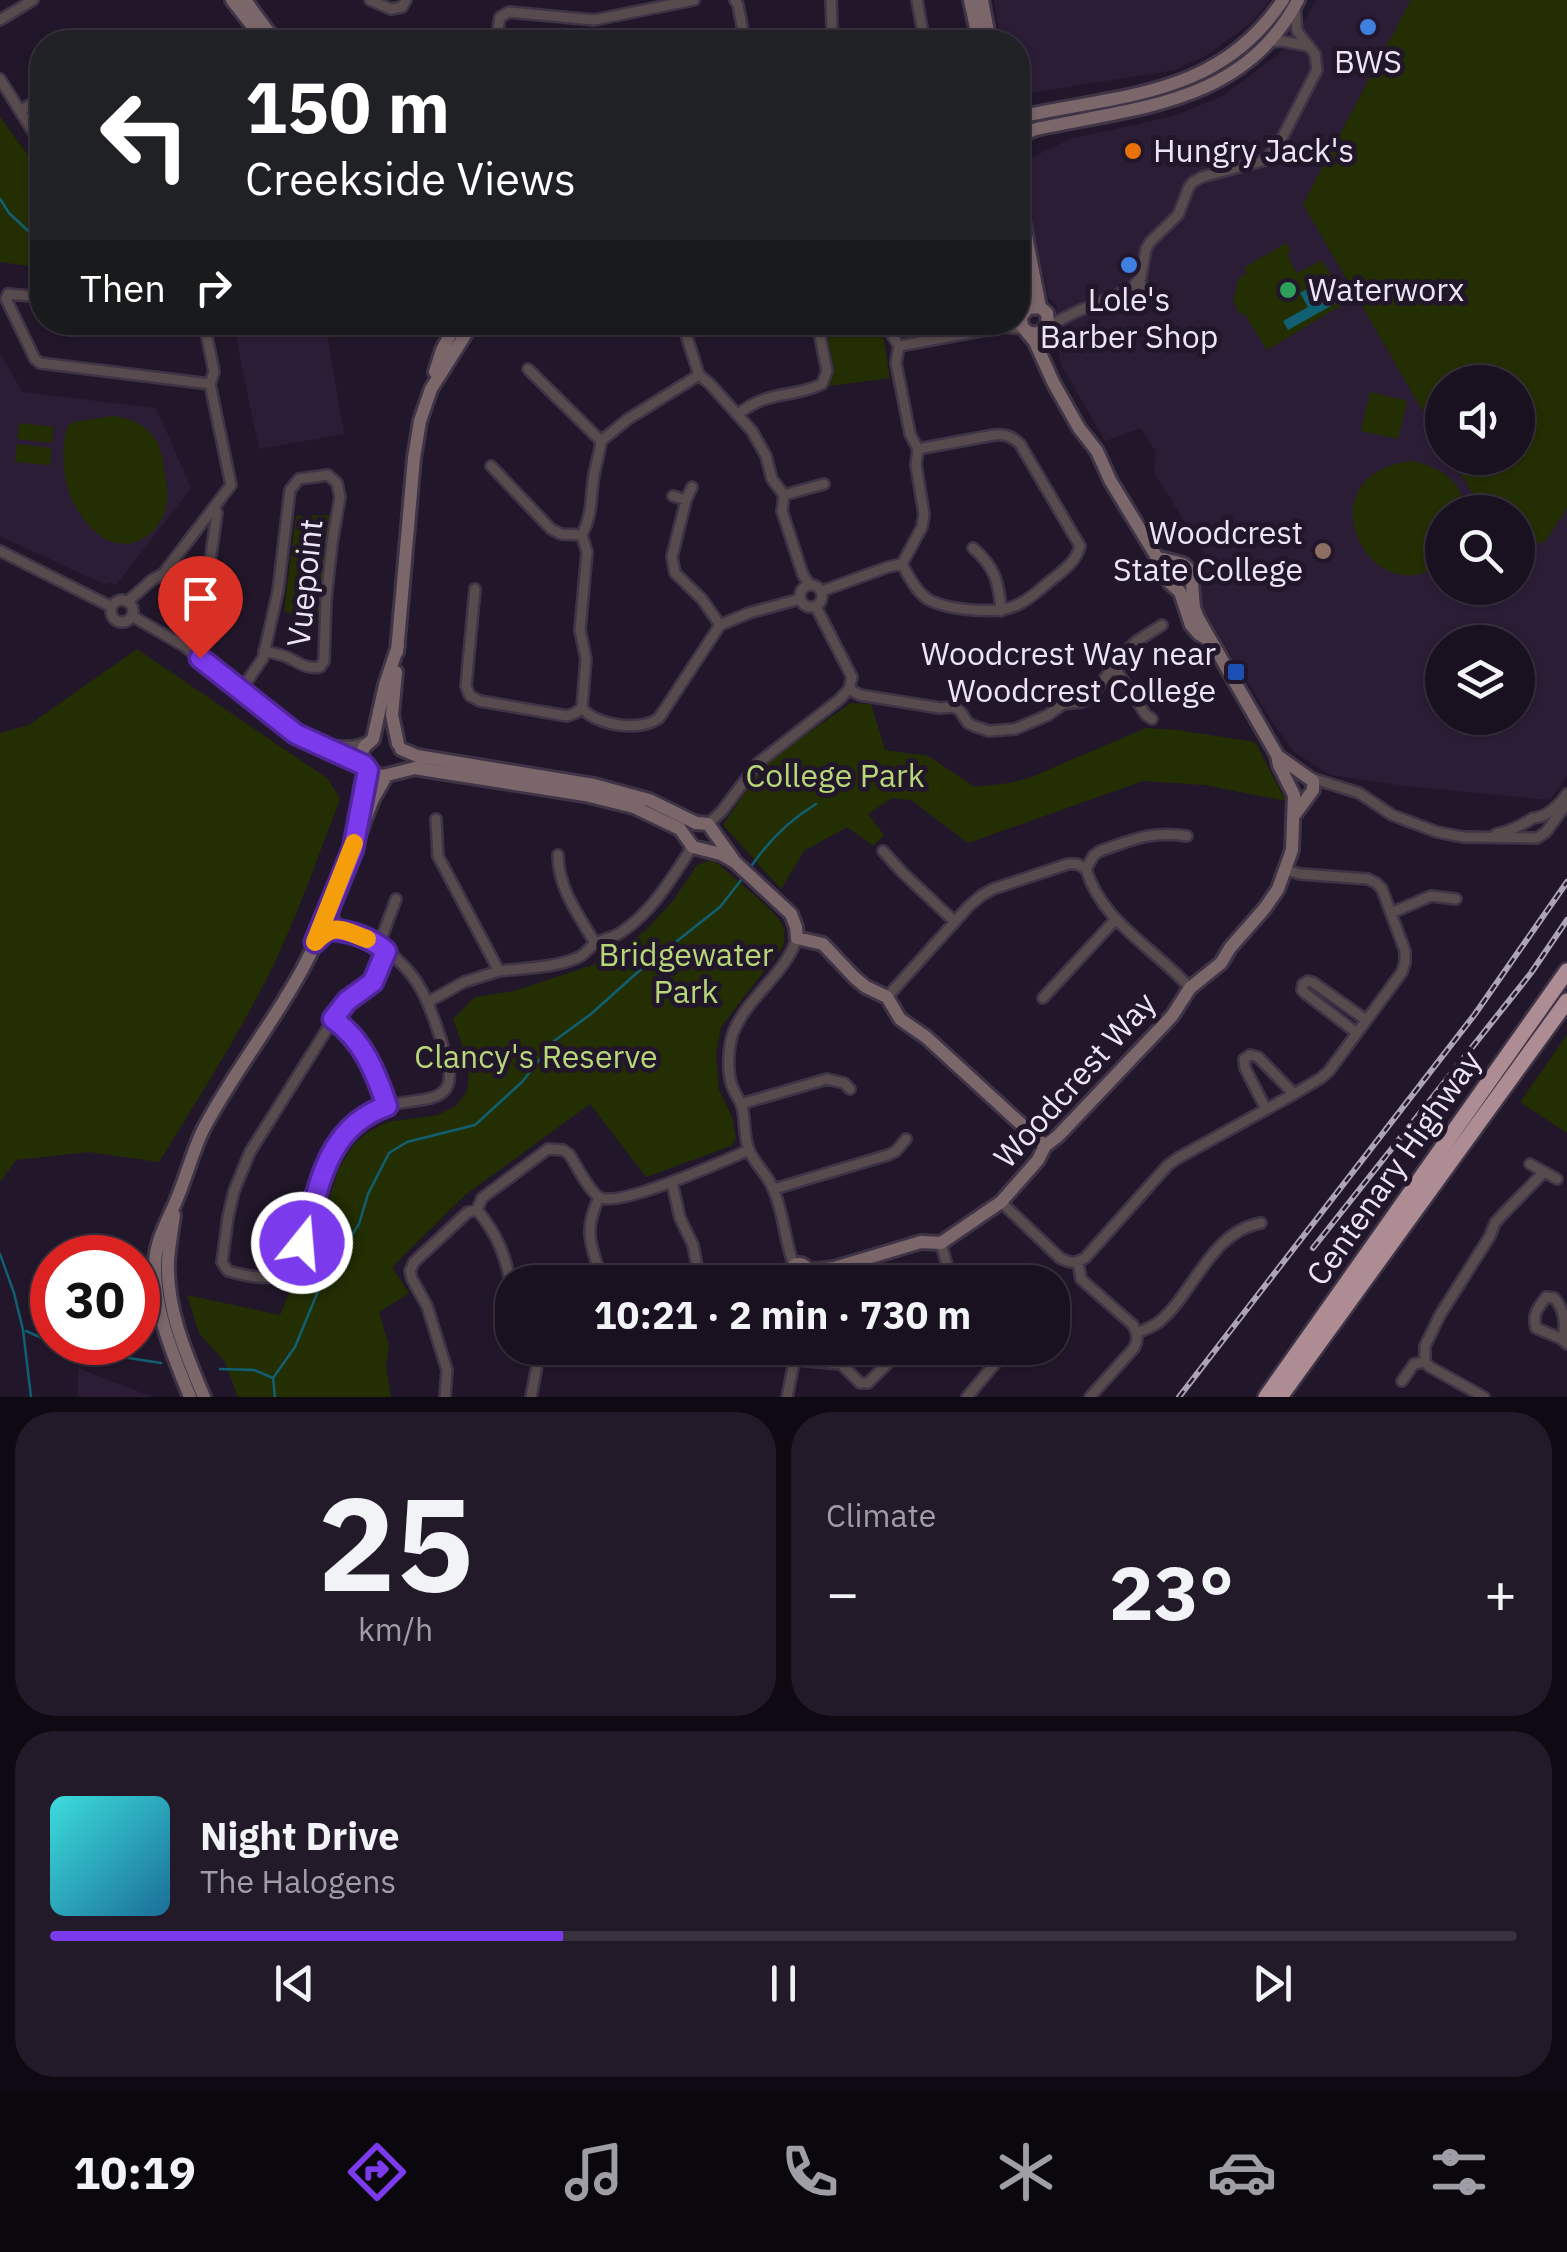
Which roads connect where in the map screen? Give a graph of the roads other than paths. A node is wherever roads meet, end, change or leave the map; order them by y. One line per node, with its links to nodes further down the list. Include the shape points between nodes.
1 (33, 0): 15 (street)
2 (232, 0): 16 (street)
3 (245, 0): 17 (street)
4 (370, 0): 5 (street, via 391,9)
5 (406, 0)
6 (502, 0): 14 (street)
7 (694, 0): 14 (street, via 594,20)
8 (735, 0): 19 (street)
9 (830, 0): 20 (street)
10 (917, 0): 21 (street)
11 (970, 0): 22 (street)
12 (982, 0): 23 (street)
13 (1292, 2): 24 (street); 25 (street); 29 (street, via 1205,72 1173,85)
14 (509, 12): 18 (street, via 500,17)
15 (0, 20)
16 (256, 30)
17 (267, 30)
18 (498, 30)
19 (743, 30)
20 (833, 30)
21 (922, 30)
22 (976, 30)
23 (988, 30)
24 (1267, 43): 25 (street); 31 (street, via 1238,70 1188,95)
25 (1307, 46): 32 (street, via 1316,54 1317,70 1276,150 1258,164 1193,182 1178,215 1150,242)
26 (0, 80): 28 (street)
27 (30, 105): 28 (street)
28 (20, 111): 30 (street)
29 (1030, 114)
30 (30, 127)
31 (1030, 131)
32 (1138, 282): 35 (street); 36 (street)
33 (3, 294): 34 (street); 53 (street, via 40,363)
34 (30, 296)
35 (1159, 299)
36 (1076, 312): 37 (street); 41 (street)
37 (1030, 316)
38 (1030, 316): 41 (street, via 1049,317)
39 (1030, 318): 41 (street, via 1037,334)
40 (1030, 319): 50 (street)
41 (1047, 328): 50 (street)
42 (207, 335): 53 (street)
43 (450, 335): 54 (street)
44 (465, 335): 54 (street)
45 (686, 335): 52 (street)
46 (820, 335): 55 (street, via 827,371 822,384 762,398)
47 (893, 335): 49 (street)
48 (955, 335): 49 (street)
49 (899, 346): 57 (street, via 896,363)
50 (1046, 367): 68 (street)
51 (528, 369): 56 (street)
52 (699, 376): 55 (street); 56 (street)
53 (210, 384): 64 (street, via 230,480)
54 (431, 389): 86 (street, via 416,442)
55 (738, 414): 61 (street)
56 (600, 441): 65 (street)
57 (918, 449): 69 (street, via 922,527); 81 (street, via 994,435 1014,438 1076,538 1078,556 1068,566 1030,598)
58 (491, 466): 65 (street, via 551,529)
59 (824, 484): 61 (street)
60 (692, 487): 63 (street)
61 (784, 495): 74 (street, via 782,511)
62 (673, 496): 63 (street)
63 (686, 500): 84 (street, via 673,565)
64 (214, 508): 71 (street); 71 (street, via 206,590 197,594)
65 (582, 536): 91 (street)
66 (973, 548): 81 (street, via 990,562)
67 (0, 552): 79 (street)
68 (1156, 557): 70 (street); 73 (street)
69 (902, 564): 76 (street); 81 (street, via 930,601)
70 (1179, 564): 72 (street); 73 (street, via 1170,568)
71 (162, 574): 78 (street)
72 (1192, 578): 73 (street, via 1186,586); 85 (street, via 1194,608)
73 (1172, 581): 85 (street, via 1191,625)
74 (810, 585): 76 (street); 77 (street)
75 (475, 589): 91 (street, via 470,696 566,716)
76 (822, 591): 80 (street)
77 (800, 599): 80 (street); 84 (street)
78 (128, 602): 79 (street); 82 (street)
79 (112, 606): 82 (street, via 118,622)
80 (816, 607): 89 (street, via 852,677)
81 (1001, 611)
82 (132, 616): 90 (street)
83 (1162, 625): 88 (street, via 1137,641)
84 (720, 626): 91 (street, via 651,724 596,720)
85 (1212, 641): 96 (street)
86 (398, 646): 93 (street); 95 (street, via 392,714)
87 (264, 651): 87 (street, Vuepoint, via 290,490 298,479 328,476 340,497 326,657 312,668); 90 (street, Vuepoint)
88 (1115, 668): 89 (street, via 1090,698 1006,731 968,723 954,707); 92 (street)
89 (850, 689): 107 (street, via 758,763)
90 (241, 690): 94 (street, via 296,734)
91 (582, 708)
92 (1152, 719)
93 (370, 741): 94 (street); 95 (street, via 386,736); 97 (street, via 362,753)
94 (323, 746): 97 (street)
95 (399, 746): 98 (street, via 402,760); 107 (street, via 417,756 594,784 667,806)
96 (1277, 755): 99 (street); 101 (street)
97 (366, 768): 98 (street); 113 (street)
98 (390, 774): 112 (street, via 415,768 606,800 680,829); 113 (street)
99 (1307, 776): 100 (street); 101 (street, via 1314,786); 101 (street, via 1294,776)
100 (1332, 785): 101 (street); 110 (street, via 1360,793 1408,823)
101 (1301, 792): 118 (street, Woodcrest Way)
102 (1567, 794): 104 (street)
103 (1567, 804): 108 (street)
104 (1539, 818): 106 (street); 108 (street)
105 (436, 819): 130 (street, via 438,856)
106 (1526, 824): 110 (street); 111 (street)
107 (706, 827): 112 (street, via 709,845); 112 (street, via 689,828); 116 (street)
108 (1546, 832): 111 (street)
109 (1187, 836): 117 (street, via 1147,835 1094,855)
110 (1484, 836): 111 (street)
111 (1534, 838)
112 (693, 846): 116 (street); 128 (street, via 656,901 626,930)
113 (353, 849): 119 (street)
114 (882, 851): 124 (street)
115 (558, 855): 128 (street, via 558,872)
116 (735, 862): 126 (street, via 791,914)
117 (1086, 869): 123 (street); 124 (street, via 1068,864 994,889)
118 (1286, 870): 122 (street, via 1368,879 1382,889); 132 (street, Woodcrest Way, via 1221,963)
119 (334, 894): 125 (street, via 333,917); 127 (street)
120 (396, 899): 129 (street)
121 (1456, 899): 122 (street, via 1431,896)
122 (1391, 913): 138 (street, via 1405,962)
123 (1115, 920): 132 (street); 134 (street)
124 (955, 922): 133 (street)
125 (342, 929): 127 (street, via 327,930); 129 (street)
126 (797, 938): 133 (street, via 823,944 855,978); 142 (street, via 734,1032 730,1070)
127 (315, 942): 154 (street, via 205,1127)
128 (595, 944): 130 (street, via 557,964)
129 (382, 948): 136 (street, via 409,970); 137 (street, via 373,982)
130 (498, 971): 136 (street)
131 (1567, 971): 181 (highway, Centenary Highway)
132 (1190, 988): 146 (street, Woodcrest Way, via 1172,1016)
133 (886, 997): 146 (street, via 900,1018)
134 (1043, 998)
135 (1567, 1001): 182 (highway, Centenary Highway)
136 (428, 1002): 143 (street, via 450,1068 448,1084 433,1099)
137 (333, 1019): 143 (street, via 367,1055); 143 (street, via 258,1134 240,1174 224,1242 228,1271 274,1278 292,1269 333,1148 364,1117)
138 (1366, 1020): 139 (street); 139 (street, via 1314,983 1303,984 1306,994)
139 (1357, 1032): 141 (street, via 1329,1071)
140 (850, 1089): 142 (street, via 828,1078)
141 (1294, 1094): 144 (street); 144 (street, via 1250,1055 1244,1068)
142 (741, 1104): 147 (street)
143 (387, 1106)
144 (1266, 1110): 159 (street, via 1168,1165)
145 (906, 1139): 152 (street, via 888,1156)
146 (1045, 1146): 155 (street, Woodcrest Way)
147 (749, 1150): 151 (street); 152 (street)
148 (1530, 1164): 149 (street)
149 (1544, 1172): 150 (street); 168 (street, via 1495,1223 1440,1315)
150 (1556, 1179)
151 (672, 1182): 153 (street); 162 (street)
152 (774, 1190): 163 (street)
153 (598, 1198): 156 (street, via 569,1154 548,1149 482,1198); 161 (street, via 588,1231)
154 (176, 1202): 174 (street, via 158,1241 156,1287); 175 (street, via 170,1291)
155 (1001, 1202): 158 (street, Woodcrest Way); 159 (street, via 1060,1258)
156 (477, 1210): 160 (street); 176 (street, via 410,1270 447,1370)
157 (1261, 1223): 166 (street, via 1231,1235 1166,1315)
158 (941, 1243): 164 (street, Woodcrest Way, via 920,1242); 165 (street)
159 (1078, 1262): 166 (street, via 1082,1279)
160 (507, 1265)
161 (597, 1265)
162 (697, 1265)
163 (794, 1265)
164 (844, 1265)
165 (947, 1265)
166 (1137, 1333): 180 (street, via 1134,1348)
167 (1564, 1342): 167 (street, via 1536,1328 1536,1311 1546,1298 1560,1307)
168 (1425, 1362): 173 (street, via 1414,1364); 183 (street)
169 (840, 1364): 169 (street, via 878,1352 891,1354 868,1383)
170 (537, 1365): 177 (street)
171 (795, 1365): 178 (street)
172 (993, 1365): 179 (street)
173 (1402, 1381)
174 (190, 1397)
175 (204, 1397)
176 (445, 1397)
177 (531, 1397)
178 (786, 1397)
179 (966, 1397)
180 (1090, 1397)
181 (1266, 1397)
182 (1280, 1397)
183 (1484, 1397)

